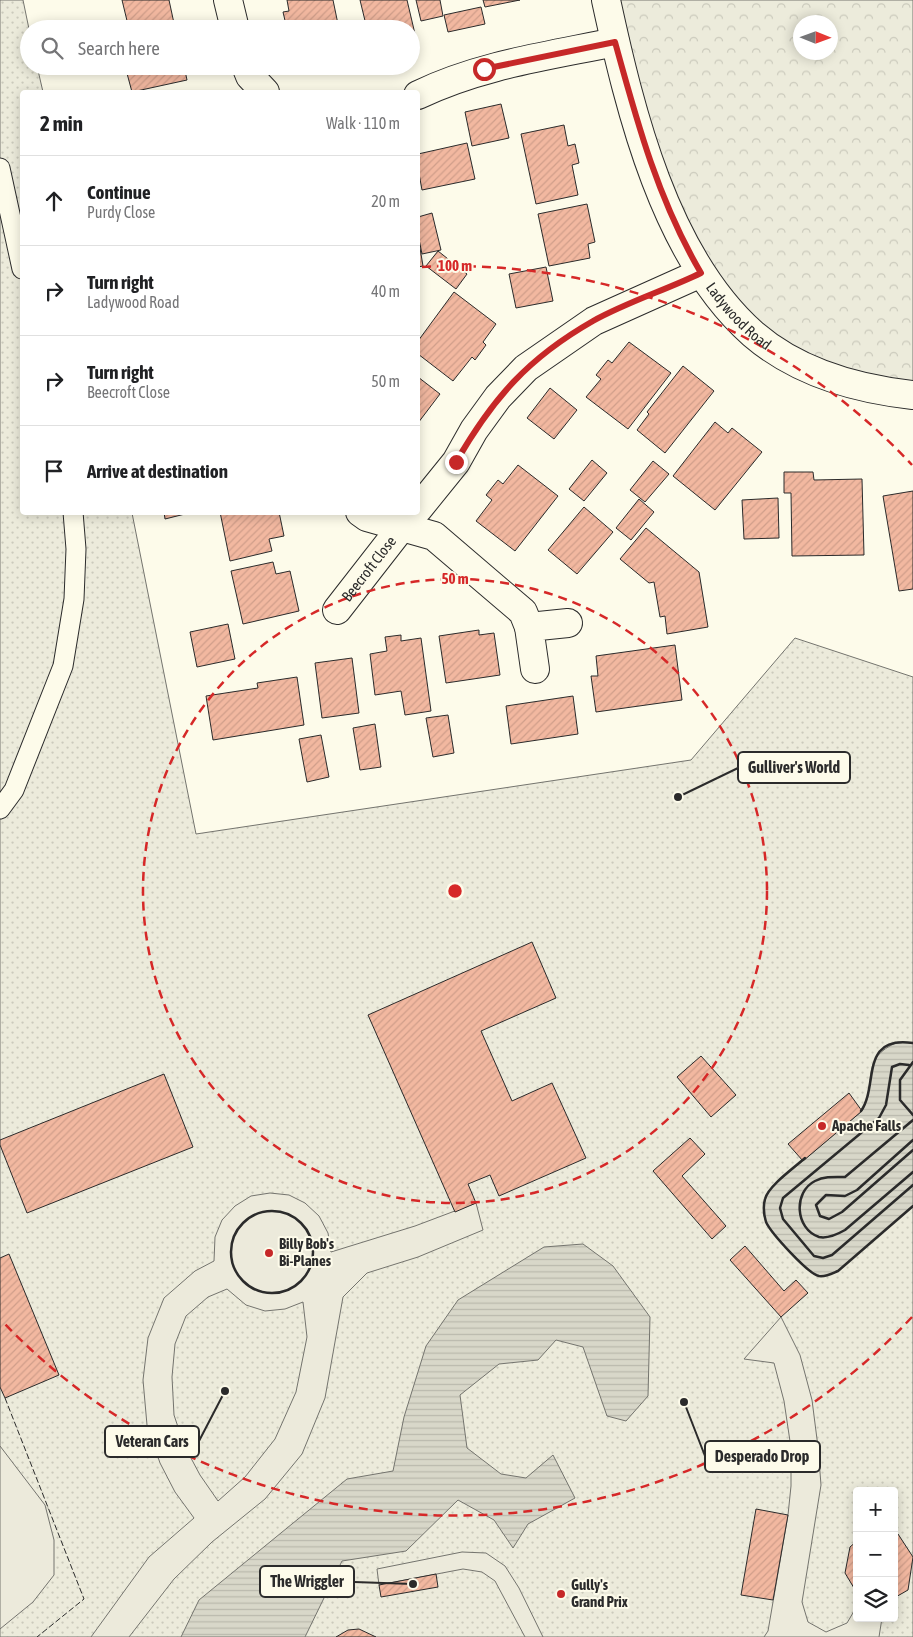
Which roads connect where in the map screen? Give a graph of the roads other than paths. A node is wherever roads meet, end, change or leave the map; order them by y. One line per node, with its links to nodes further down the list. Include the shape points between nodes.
1 (228, 0): 3 (street)
2 (606, 0): 4 (street, Ladywood Road)
3 (233, 20)
4 (615, 42): 7 (street, via 484,69 451,79); 10 (street, Ladywood Road, via 652,168 685,245)
5 (250, 75): 6 (street)
6 (263, 90)
7 (420, 94)
8 (0, 168): 9 (lane)
9 (20, 260)
10 (701, 273): 11 (street, Ladywood Road, via 753,333 782,354 812,370 848,383); 12 (street, Beecroft Close, via 594,321 526,368 498,397 456,462)
11 (913, 395)
12 (420, 505)
13 (73, 515): 20 (lane, via 74,599 63,666 14,790)
14 (398, 515): 15 (street, Beecroft Close)
15 (411, 516): 16 (street, Beecroft Close); 18 (street, Beecroft Close, via 523,612)
16 (337, 610)
17 (568, 623): 18 (street)
18 (530, 627): 19 (street, Beecroft Close)
19 (535, 669)
20 (0, 809)

